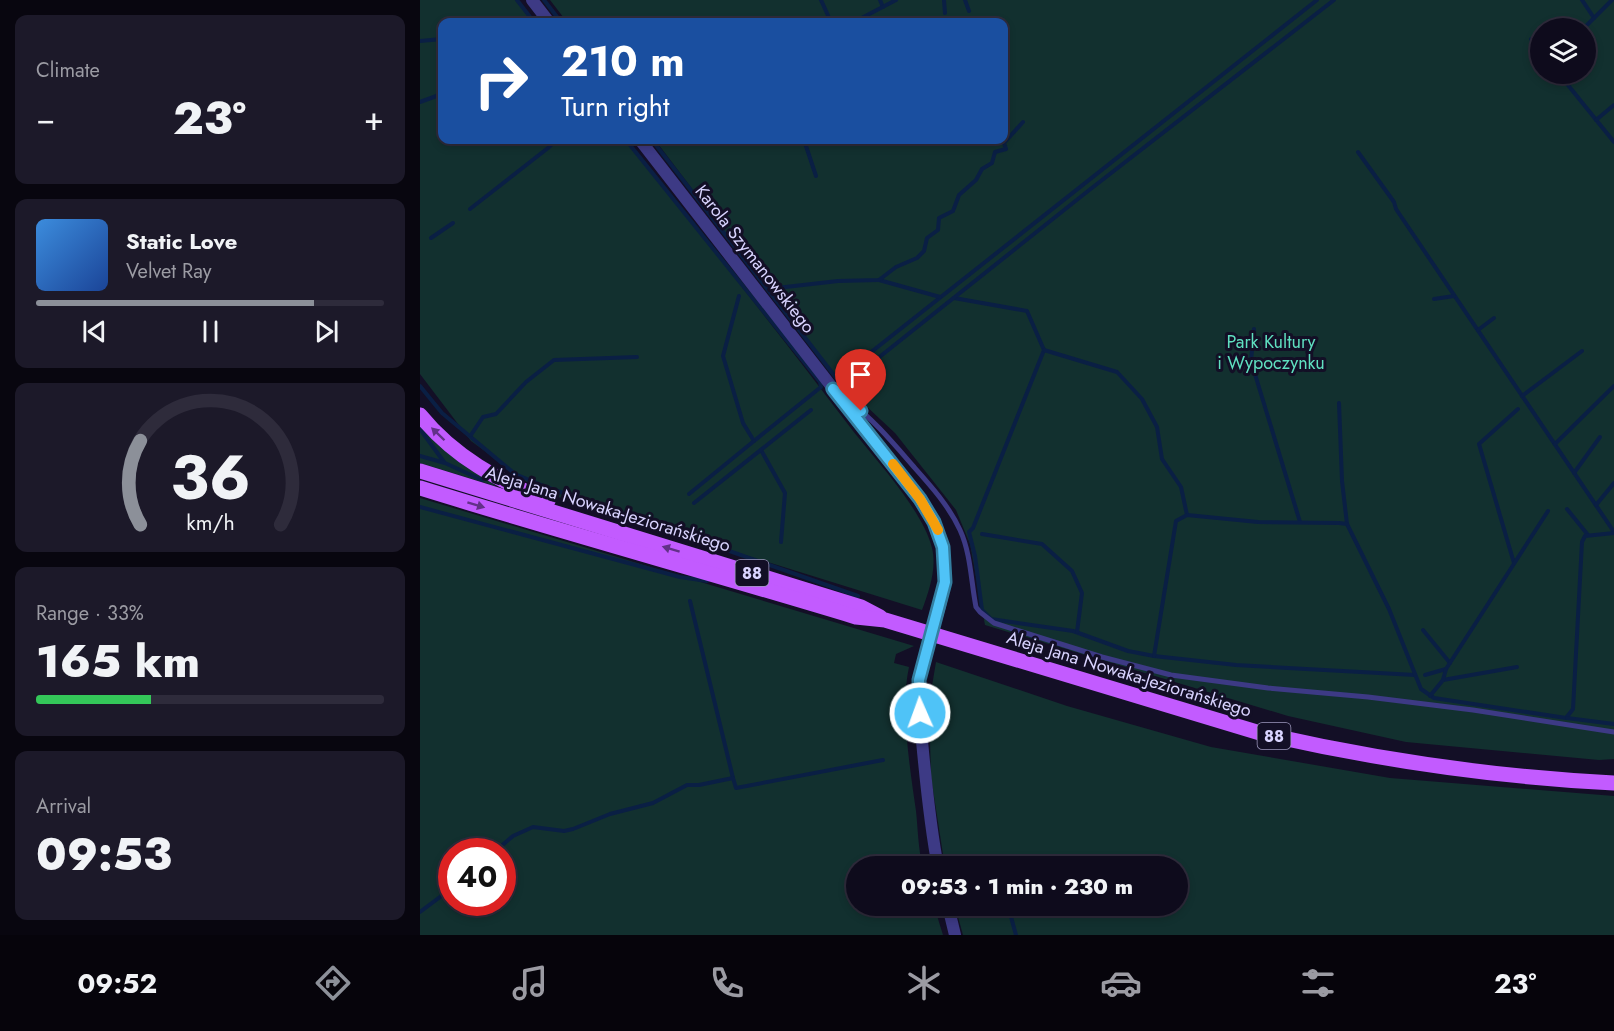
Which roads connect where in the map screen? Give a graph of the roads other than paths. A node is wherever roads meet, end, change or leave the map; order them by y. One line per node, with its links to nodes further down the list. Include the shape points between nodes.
1 (532, 0): 2 (street)
2 (546, 18)
3 (643, 144): 4 (street, Karola Szymanowskiego)
4 (833, 389): 10 (lane, via 883,431 949,511 967,551 976,607 994,623 1171,675 1473,710); 12 (street, Karola Szymanowskiego, bridge, via 920,499 943,547 943,594 921,671 919,699)
5 (420, 415): 8 (main road, one-way to 5, via 487,473 457,452)
6 (420, 471): 8 (main road, Aleja Jana Nowaka-Jeziorańskiego / 88)
7 (420, 488): 9 (main road, Aleja Jana Nowaka-Jeziorańskiego / 88, one-way to 9, via 856,617)
8 (616, 532): 9 (main road, Aleja Jana Nowaka-Jeziorańskiego / 88, one-way to 8, via 861,607)
9 (885, 620): 11 (main road, Aleja Jana Nowaka-Jeziorańskiego / 88, via 1260,733 1320,747 1441,768)
10 (1614, 732)
11 (1614, 783)
12 (936, 856)
13 (951, 916): 14 (street)
14 (956, 935)

